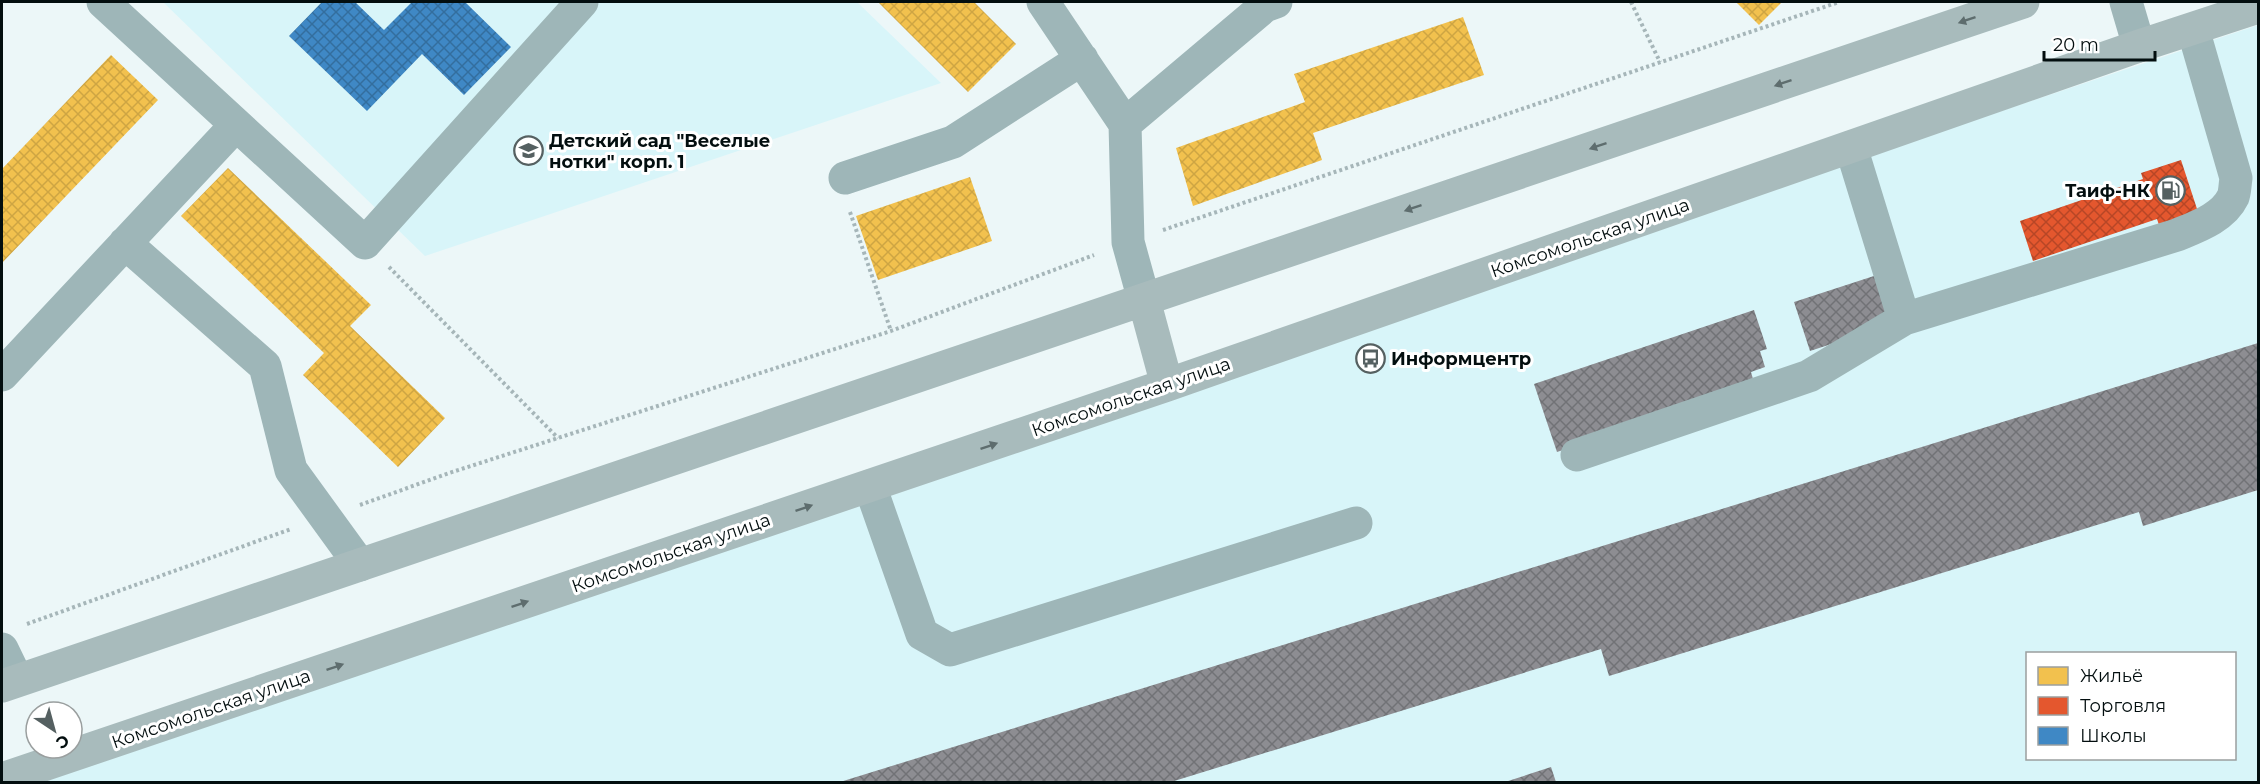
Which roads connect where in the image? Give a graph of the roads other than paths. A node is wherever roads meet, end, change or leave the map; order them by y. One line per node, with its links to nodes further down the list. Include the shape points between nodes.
1 (103, 2): 12 (street)
2 (582, 2): 12 (street, via 365,243)
3 (1043, 2): 10 (street)
4 (1276, 2): 11 (street, via 1265,6)
5 (2023, 2): 16 (main road, one-way to 16)
6 (2126, 2): 9 (street)
7 (2259, 8): 8 (main road, Комсомольская улица)
8 (2193, 29): 9 (main road, Комсомольская улица); 17 (street, via 2236,178 2233,197 2220,213 2177,235)
9 (2139, 46): 13 (main road, Комсомольская улица)
10 (1082, 59): 11 (street); 14 (street, via 953,142)
11 (1125, 124): 16 (street, via 1128,242)
12 (236, 125): 15 (street)
13 (1851, 147): 17 (street); 19 (main road, Комсомольская улица)
14 (845, 178)
15 (125, 243): 18 (street); 23 (street, via 265,366 291,470)
16 (1144, 300): 19 (main road); 23 (main road)
17 (1904, 319): 20 (street, via 1809,376)
18 (2, 375)
19 (1167, 385): 21 (main road, Комсомольская улица, one-way to 19)
20 (1577, 455)
21 (870, 486): 22 (street, via 922,634 950,650); 26 (main road, Комсомольская улица, one-way to 21)
22 (1356, 523)
23 (360, 565): 25 (main road)
24 (2, 649): 25 (street)
25 (9, 683)
26 (2, 779)

